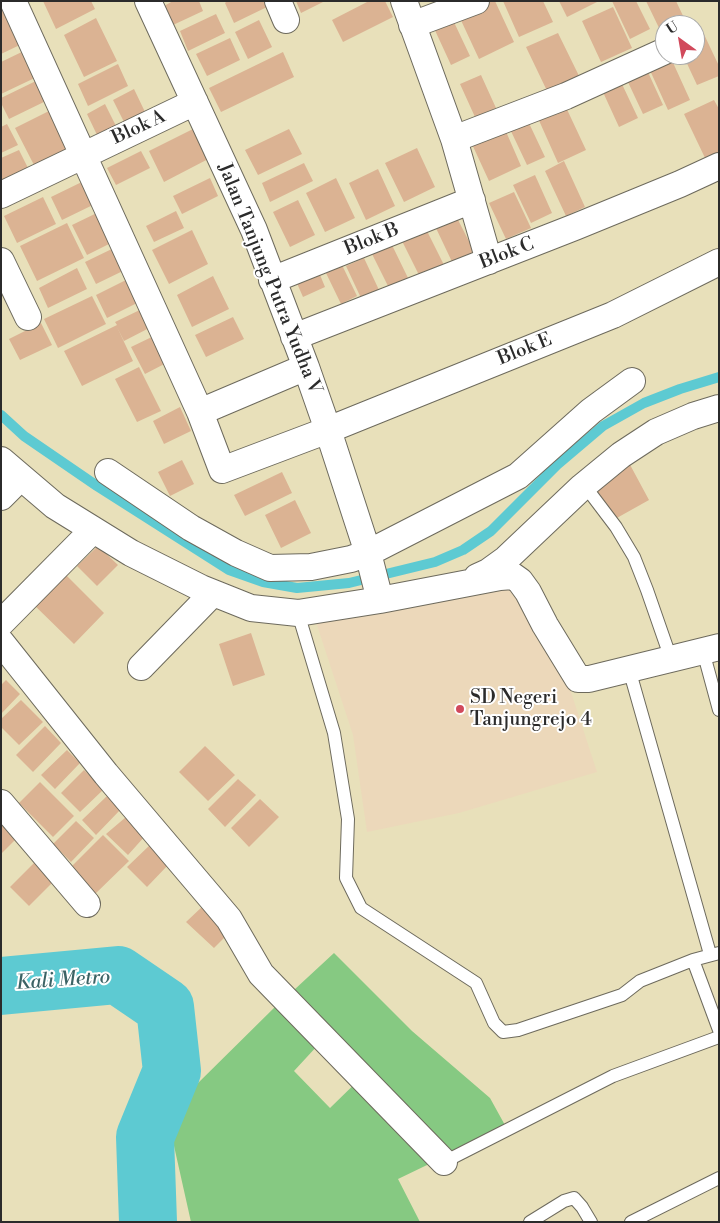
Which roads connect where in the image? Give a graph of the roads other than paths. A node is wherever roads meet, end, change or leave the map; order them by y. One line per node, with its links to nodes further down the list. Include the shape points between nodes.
1 (13, 1): 8 (street)
2 (148, 1): 6 (street, Jalan Tanjung Putra Yudha V)
3 (476, 1): 4 (street)
4 (408, 13): 7 (street)
5 (655, 56): 7 (street, via 566,96)
6 (195, 102): 8 (street, Blok A); 15 (street, Jalan Tanjung Putra Yudha V, via 254,230)
7 (454, 139): 11 (street)
8 (83, 154): 10 (street, Blok A); 21 (street)
9 (719, 166): 12 (street, Blok C)
10 (1, 195)
11 (472, 200): 12 (street); 15 (street, Blok B)
12 (489, 261): 17 (street, Blok C)
13 (1, 262): 16 (street)
14 (719, 262): 22 (street, Blok E, via 613,315)
15 (272, 280): 17 (street, Jalan Tanjung Putra Yudha V)
16 (28, 317)
17 (294, 337): 18 (street, Jalan Tanjung Putra Yudha V)
18 (306, 367): 21 (street); 22 (street, Jalan Tanjung Putra Yudha V)
19 (632, 381): 28 (street, via 591,411 518,476)
20 (719, 408): 29 (street, via 656,432 620,455 506,559 488,572)
21 (200, 412): 22 (street, Blok E, via 222,470)
22 (328, 430): 28 (street, Jalan Tanjung Putra Yudha V)
23 (1, 460): 27 (street, via 55,506)
24 (108, 472): 28 (street, via 191,528 270,568 311,567 351,559)
25 (5, 486): 27 (street)
26 (591, 494): 36 (lane, via 634,558)
27 (84, 538): 30 (street, via 131,553); 33 (street)
28 (370, 559): 31 (street, Jalan Tanjung Putra Yudha V)
29 (458, 586): 31 (street); 38 (street, via 513,576 528,592 578,679)
30 (213, 593): 32 (street, via 251,608); 37 (street)
31 (379, 596): 32 (street)
32 (298, 612): 43 (lane, via 334,733 348,819 346,878 361,908 476,983 494,1023 503,1032 622,996 640,982)
33 (1, 622)
34 (1, 642): 46 (street, via 106,774 229,918 262,974)
35 (711, 649): 36 (street); 39 (lane)
36 (672, 659): 38 (street)
37 (141, 667)
38 (629, 669): 42 (lane)
39 (719, 710)
40 (1, 803): 41 (street)
41 (87, 904)
42 (714, 954): 43 (lane)
43 (692, 960): 44 (lane)
44 (719, 1030)
45 (719, 1037): 46 (lane, via 613,1076)
46 (444, 1162)
47 (719, 1178): 50 (lane)
48 (530, 1222): 49 (lane, via 574,1198)
49 (591, 1222)
50 (631, 1222)

